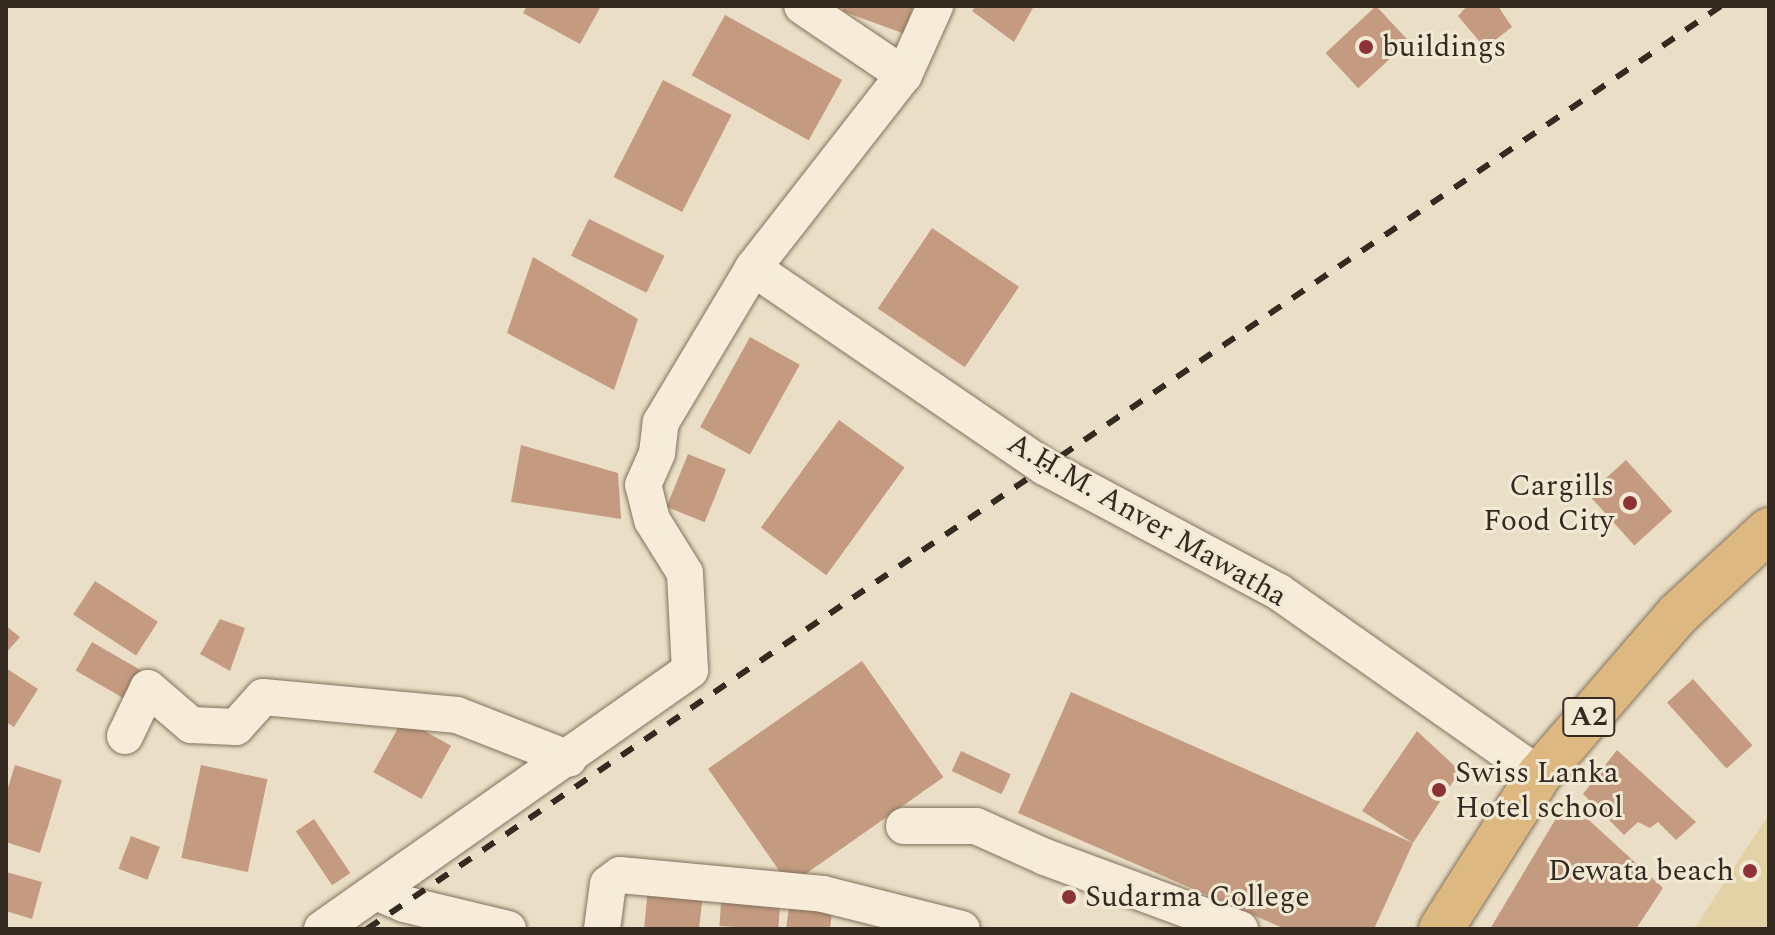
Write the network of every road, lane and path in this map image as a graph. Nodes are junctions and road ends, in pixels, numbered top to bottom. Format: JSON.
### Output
{"nodes":[{"id":1,"x":802,"y":6,"type":"edge"},
{"id":2,"x":935,"y":6,"type":"edge"},
{"id":3,"x":904,"y":75,"type":"junction"},
{"id":4,"x":753,"y":268,"type":"junction"},
{"id":5,"x":1769,"y":530,"type":"edge"},
{"id":6,"x":125,"y":736,"type":"dead end"},
{"id":7,"x":569,"y":759,"type":"junction"},
{"id":8,"x":1539,"y":775,"type":"junction"},
{"id":9,"x":904,"y":826,"type":"dead end"},
{"id":10,"x":376,"y":892,"type":"junction"},
{"id":11,"x":322,"y":929,"type":"edge"},
{"id":12,"x":508,"y":929,"type":"edge"},
{"id":13,"x":602,"y":929,"type":"edge"},
{"id":14,"x":962,"y":929,"type":"edge"},
{"id":15,"x":1240,"y":929,"type":"edge"},
{"id":16,"x":1441,"y":929,"type":"edge"}],
"edges":[{"from":1,"to":3,"type":"street"},
{"from":2,"to":3,"type":"street"},
{"from":3,"to":4,"type":"street"},
{"from":4,"to":7,"type":"street"},
{"from":4,"to":8,"type":"street","name":"A.H.M. Anver Mawatha"},
{"from":5,"to":8,"type":"highway","number":"A2"},
{"from":6,"to":7,"type":"street"},
{"from":7,"to":10,"type":"street"},
{"from":8,"to":16,"type":"highway","number":"A2"},
{"from":9,"to":15,"type":"street"},
{"from":10,"to":11,"type":"street"},
{"from":10,"to":12,"type":"street"},
{"from":13,"to":14,"type":"street"}]}
